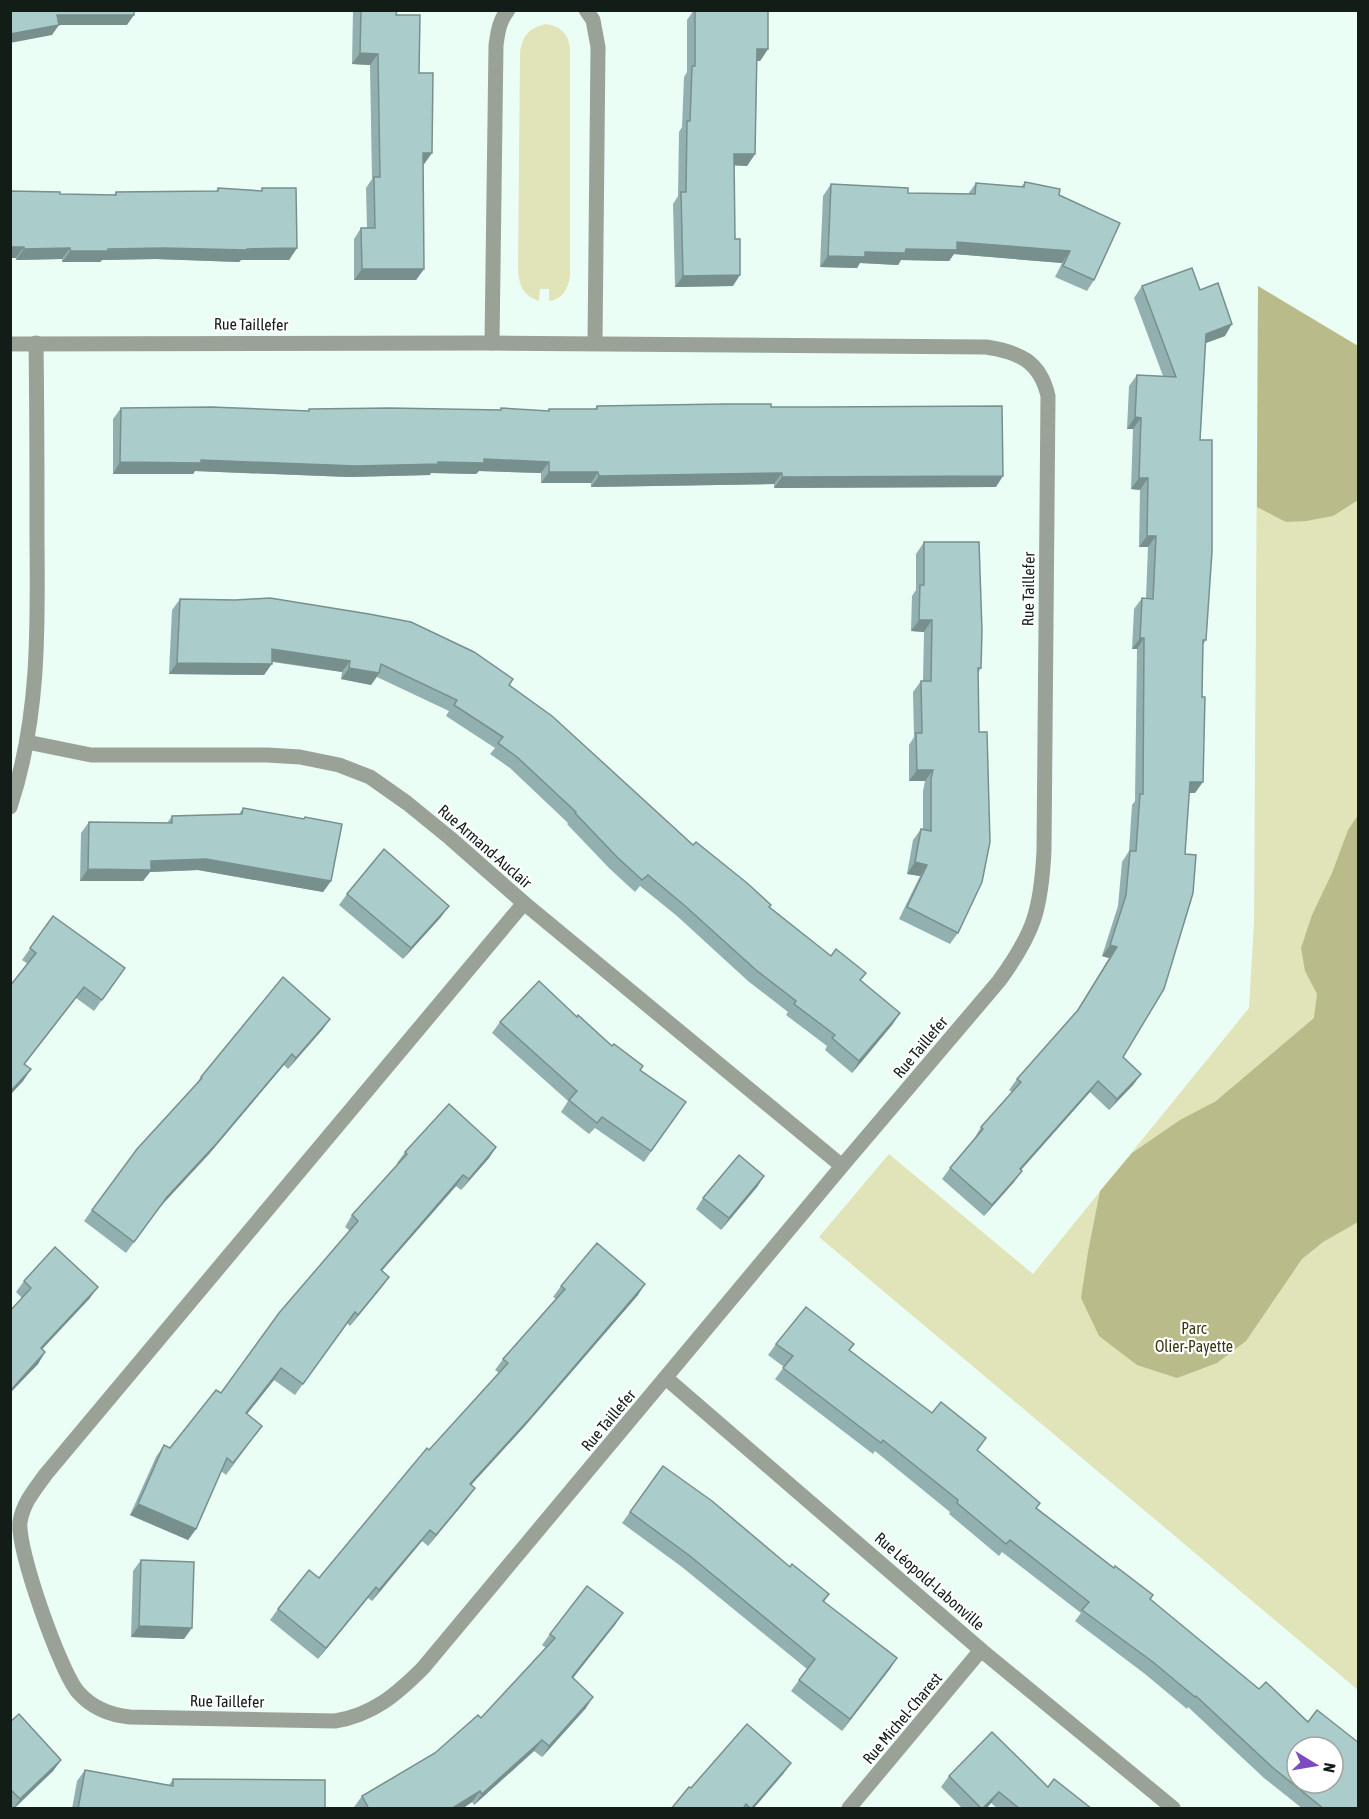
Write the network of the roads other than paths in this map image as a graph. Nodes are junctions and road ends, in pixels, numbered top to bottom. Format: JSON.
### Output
{"nodes":[{"id":1,"x":508,"y":10,"type":"edge"},
{"id":2,"x":586,"y":10,"type":"edge"},
{"id":3,"x":36,"y":343,"type":"junction"},
{"id":4,"x":492,"y":343,"type":"junction"},
{"id":5,"x":595,"y":343,"type":"junction"},
{"id":6,"x":10,"y":344,"type":"edge"},
{"id":7,"x":27,"y":742,"type":"junction"},
{"id":8,"x":10,"y":807,"type":"edge"},
{"id":9,"x":524,"y":903,"type":"junction"},
{"id":10,"x":842,"y":1166,"type":"junction"},
{"id":11,"x":666,"y":1378,"type":"junction"},
{"id":12,"x":981,"y":1650,"type":"junction"},
{"id":13,"x":849,"y":1809,"type":"edge"},
{"id":14,"x":1173,"y":1809,"type":"edge"}],
"edges":[{"from":1,"to":4,"type":"street"},
{"from":2,"to":5,"type":"street"},
{"from":3,"to":4,"type":"street","name":"Rue Taillefer"},
{"from":3,"to":6,"type":"street","name":"Rue Taillefer"},
{"from":3,"to":7,"type":"street"},
{"from":4,"to":5,"type":"street","name":"Rue Taillefer"},
{"from":5,"to":10,"type":"street","name":"Rue Taillefer"},
{"from":7,"to":8,"type":"street"},
{"from":7,"to":9,"type":"street","name":"Rue Armand-Auclair"},
{"from":9,"to":10,"type":"street","name":"Rue Armand-Auclair"},
{"from":9,"to":11,"type":"street","name":"Rue Taillefer"},
{"from":10,"to":11,"type":"street","name":"Rue Taillefer"},
{"from":11,"to":12,"type":"street","name":"Rue Léopold-Labonville"},
{"from":12,"to":13,"type":"street","name":"Rue Michel-Charest"},
{"from":12,"to":14,"type":"street","name":"Rue Léopold-Labonville"}]}
